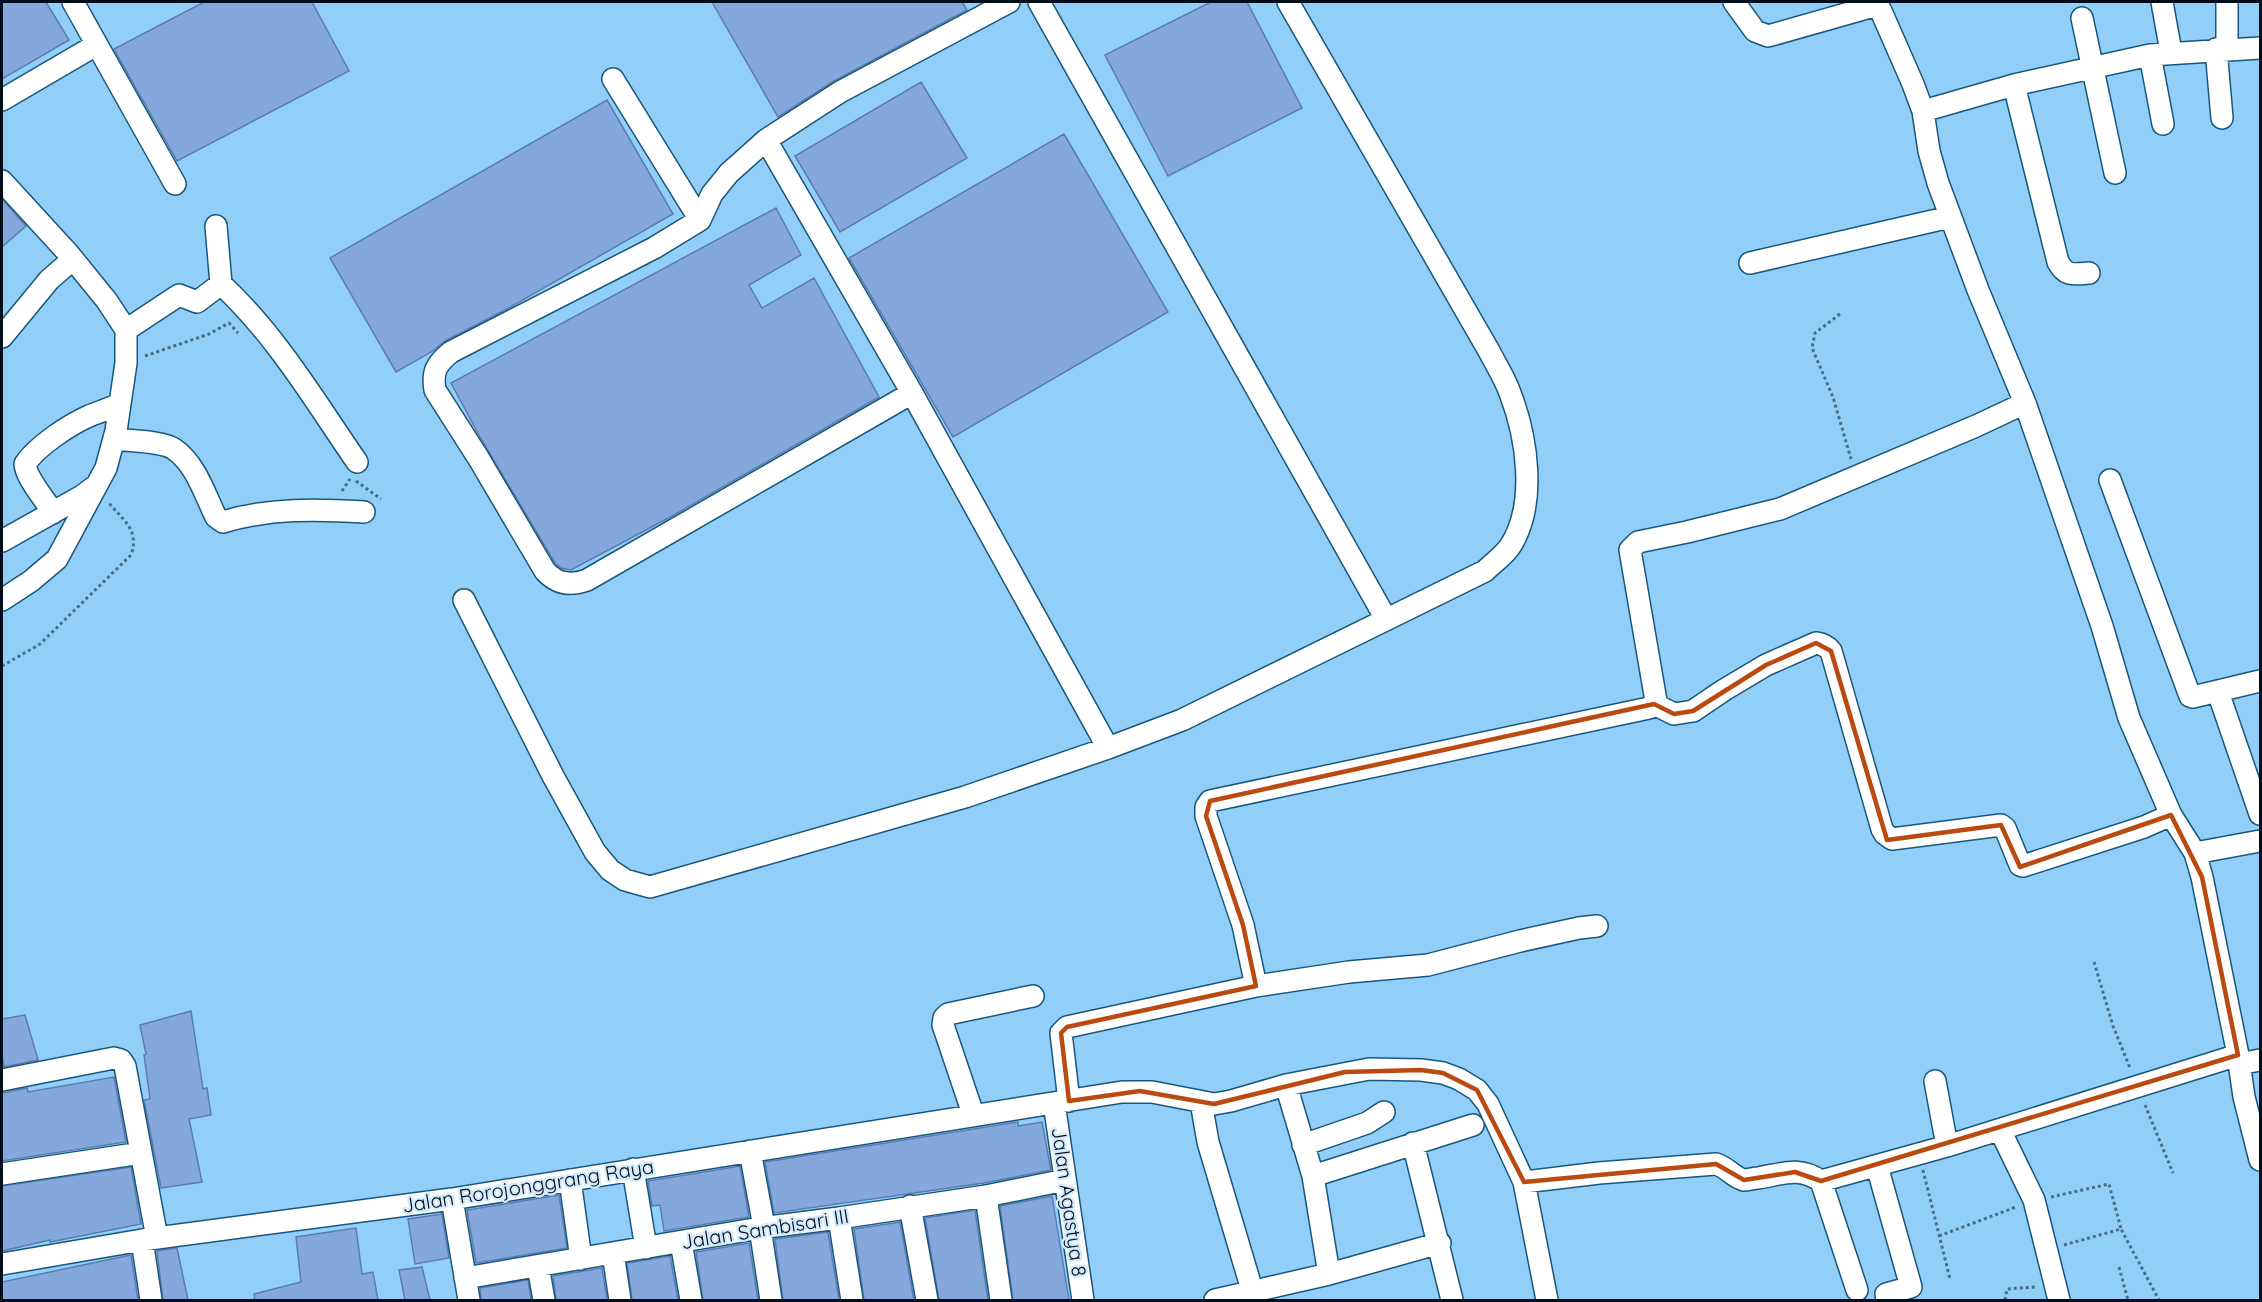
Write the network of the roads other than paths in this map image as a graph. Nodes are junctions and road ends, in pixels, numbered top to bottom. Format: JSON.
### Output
{"nodes":[{"id":1,"x":73,"y":2,"type":"edge"},
{"id":2,"x":1009,"y":2,"type":"edge"},
{"id":3,"x":1039,"y":2,"type":"edge"},
{"id":4,"x":1288,"y":2,"type":"edge"},
{"id":5,"x":1734,"y":2,"type":"edge"},
{"id":6,"x":2162,"y":2,"type":"edge"},
{"id":7,"x":2228,"y":2,"type":"edge"},
{"id":8,"x":1886,"y":4,"type":"edge"},
{"id":9,"x":982,"y":8,"type":"edge"},
{"id":10,"x":2082,"y":18,"type":"dead end"},
{"id":11,"x":96,"y":45,"type":"junction"},
{"id":12,"x":2260,"y":48,"type":"edge"},
{"id":13,"x":2222,"y":49,"type":"junction"},
{"id":14,"x":2171,"y":52,"type":"junction"},
{"id":15,"x":2150,"y":55,"type":"junction"},
{"id":16,"x":2094,"y":68,"type":"junction"},
{"id":17,"x":613,"y":79,"type":"dead end"},
{"id":18,"x":2014,"y":85,"type":"junction"},
{"id":19,"x":2,"y":100,"type":"edge"},
{"id":20,"x":1923,"y":111,"type":"junction"},
{"id":21,"x":2222,"y":118,"type":"dead end"},
{"id":22,"x":2163,"y":124,"type":"dead end"},
{"id":23,"x":766,"y":140,"type":"junction"},
{"id":24,"x":2115,"y":173,"type":"dead end"},
{"id":25,"x":2,"y":181,"type":"edge"},
{"id":26,"x":175,"y":184,"type":"dead end"},
{"id":27,"x":1950,"y":217,"type":"junction"},
{"id":28,"x":699,"y":220,"type":"junction"},
{"id":29,"x":216,"y":226,"type":"dead end"},
{"id":30,"x":73,"y":259,"type":"junction"},
{"id":31,"x":1750,"y":263,"type":"dead end"},
{"id":32,"x":2089,"y":273,"type":"dead end"},
{"id":33,"x":220,"y":284,"type":"junction"},
{"id":34,"x":126,"y":330,"type":"junction"},
{"id":35,"x":2,"y":337,"type":"edge"},
{"id":36,"x":912,"y":393,"type":"junction"},
{"id":37,"x":2025,"y":403,"type":"junction"},
{"id":38,"x":119,"y":404,"type":"junction"},
{"id":39,"x":114,"y":439,"type":"junction"},
{"id":40,"x":354,"y":470,"type":"road end"},
{"id":41,"x":2110,"y":480,"type":"dead end"},
{"id":42,"x":95,"y":487,"type":"junction"},
{"id":43,"x":373,"y":506,"type":"road end"},
{"id":44,"x":46,"y":517,"type":"junction"},
{"id":45,"x":2,"y":541,"type":"edge"},
{"id":46,"x":65,"y":544,"type":"junction"},
{"id":47,"x":2,"y":600,"type":"edge"},
{"id":48,"x":464,"y":600,"type":"dead end"},
{"id":49,"x":1386,"y":619,"type":"junction"},
{"id":50,"x":2260,"y":681,"type":"edge"},
{"id":51,"x":2218,"y":692,"type":"junction"},
{"id":52,"x":1654,"y":704,"type":"junction"},
{"id":53,"x":1108,"y":748,"type":"junction"},
{"id":54,"x":2260,"y":814,"type":"edge"},
{"id":55,"x":2171,"y":815,"type":"junction"},
{"id":56,"x":2260,"y":841,"type":"edge"},
{"id":57,"x":2195,"y":853,"type":"junction"},
{"id":58,"x":1597,"y":926,"type":"dead end"},
{"id":59,"x":1256,"y":986,"type":"junction"},
{"id":60,"x":1033,"y":996,"type":"dead end"},
{"id":61,"x":2239,"y":1060,"type":"junction"},
{"id":62,"x":2260,"y":1060,"type":"edge"},
{"id":63,"x":2,"y":1080,"type":"edge"},
{"id":64,"x":1935,"y":1081,"type":"dead end"},
{"id":65,"x":1286,"y":1085,"type":"junction"},
{"id":66,"x":1062,"y":1102,"type":"junction"},
{"id":67,"x":1201,"y":1102,"type":"junction"},
{"id":68,"x":1384,"y":1112,"type":"dead end"},
{"id":69,"x":973,"y":1114,"type":"junction"},
{"id":70,"x":1473,"y":1125,"type":"dead end"},
{"id":71,"x":2000,"y":1130,"type":"junction"},
{"id":72,"x":1413,"y":1143,"type":"junction"},
{"id":73,"x":1303,"y":1145,"type":"junction"},
{"id":74,"x":1947,"y":1146,"type":"junction"},
{"id":75,"x":750,"y":1150,"type":"junction"},
{"id":76,"x":141,"y":1153,"type":"junction"},
{"id":77,"x":2260,"y":1160,"type":"edge"},
{"id":78,"x":1877,"y":1166,"type":"junction"},
{"id":79,"x":633,"y":1169,"type":"junction"},
{"id":80,"x":2,"y":1174,"type":"edge"},
{"id":81,"x":1313,"y":1176,"type":"junction"},
{"id":82,"x":570,"y":1180,"type":"junction"},
{"id":83,"x":1065,"y":1180,"type":"junction"},
{"id":84,"x":1821,"y":1181,"type":"junction"},
{"id":85,"x":1524,"y":1182,"type":"junction"},
{"id":86,"x":986,"y":1196,"type":"junction"},
{"id":87,"x":452,"y":1199,"type":"junction"},
{"id":88,"x":910,"y":1206,"type":"junction"},
{"id":89,"x":839,"y":1218,"type":"junction"},
{"id":90,"x":762,"y":1227,"type":"junction"},
{"id":91,"x":149,"y":1239,"type":"junction"},
{"id":92,"x":681,"y":1242,"type":"junction"},
{"id":93,"x":1440,"y":1243,"type":"junction"},
{"id":94,"x":646,"y":1248,"type":"junction"},
{"id":95,"x":613,"y":1253,"type":"junction"},
{"id":96,"x":581,"y":1258,"type":"junction"},
{"id":97,"x":2,"y":1264,"type":"edge"},
{"id":98,"x":538,"y":1266,"type":"junction"},
{"id":99,"x":1329,"y":1274,"type":"junction"},
{"id":100,"x":465,"y":1278,"type":"junction"},
{"id":101,"x":1857,"y":1290,"type":"dead end"},
{"id":102,"x":2058,"y":1293,"type":"edge"},
{"id":103,"x":1253,"y":1296,"type":"edge"},
{"id":104,"x":151,"y":1300,"type":"edge"},
{"id":105,"x":469,"y":1300,"type":"edge"},
{"id":106,"x":544,"y":1300,"type":"edge"},
{"id":107,"x":620,"y":1300,"type":"edge"},
{"id":108,"x":691,"y":1300,"type":"edge"},
{"id":109,"x":771,"y":1300,"type":"edge"},
{"id":110,"x":852,"y":1300,"type":"edge"},
{"id":111,"x":927,"y":1300,"type":"edge"},
{"id":112,"x":1001,"y":1300,"type":"edge"},
{"id":113,"x":1083,"y":1300,"type":"edge"},
{"id":114,"x":1215,"y":1300,"type":"edge"},
{"id":115,"x":1452,"y":1300,"type":"edge"},
{"id":116,"x":1547,"y":1300,"type":"edge"},
{"id":117,"x":1887,"y":1300,"type":"edge"}],
"edges":[{"from":1,"to":11,"type":"street"},
{"from":2,"to":9,"type":"street"},
{"from":3,"to":49,"type":"street"},
{"from":4,"to":49,"type":"street"},
{"from":5,"to":8,"type":"street"},
{"from":6,"to":14,"type":"street"},
{"from":7,"to":13,"type":"street"},
{"from":8,"to":20,"type":"street"},
{"from":9,"to":23,"type":"street"},
{"from":10,"to":16,"type":"street"},
{"from":11,"to":19,"type":"street"},
{"from":11,"to":26,"type":"street"},
{"from":12,"to":13,"type":"street"},
{"from":13,"to":14,"type":"street"},
{"from":13,"to":21,"type":"street"},
{"from":14,"to":15,"type":"street"},
{"from":15,"to":16,"type":"street"},
{"from":15,"to":22,"type":"street"},
{"from":16,"to":18,"type":"street"},
{"from":16,"to":24,"type":"street"},
{"from":17,"to":28,"type":"street"},
{"from":18,"to":20,"type":"street"},
{"from":18,"to":32,"type":"street"},
{"from":20,"to":27,"type":"street"},
{"from":23,"to":28,"type":"street"},
{"from":23,"to":36,"type":"street"},
{"from":25,"to":30,"type":"street"},
{"from":27,"to":31,"type":"street"},
{"from":27,"to":37,"type":"street"},
{"from":28,"to":36,"type":"street"},
{"from":29,"to":33,"type":"street"},
{"from":30,"to":34,"type":"street"},
{"from":30,"to":35,"type":"street"},
{"from":33,"to":34,"type":"street"},
{"from":33,"to":40,"type":"street"},
{"from":34,"to":38,"type":"street"},
{"from":36,"to":53,"type":"street"},
{"from":37,"to":52,"type":"street"},
{"from":37,"to":55,"type":"street"},
{"from":38,"to":39,"type":"street"},
{"from":38,"to":44,"type":"street"},
{"from":39,"to":42,"type":"street"},
{"from":39,"to":43,"type":"street"},
{"from":41,"to":51,"type":"street"},
{"from":42,"to":44,"type":"street"},
{"from":42,"to":46,"type":"street"},
{"from":44,"to":45,"type":"street"},
{"from":44,"to":46,"type":"street"},
{"from":46,"to":47,"type":"street"},
{"from":48,"to":53,"type":"street"},
{"from":49,"to":53,"type":"street"},
{"from":50,"to":51,"type":"street"},
{"from":51,"to":54,"type":"street"},
{"from":52,"to":55,"type":"street"},
{"from":52,"to":59,"type":"street"},
{"from":55,"to":57,"type":"street"},
{"from":56,"to":57,"type":"street"},
{"from":57,"to":61,"type":"street"},
{"from":58,"to":59,"type":"street"},
{"from":59,"to":66,"type":"street","name":"Jalan Agastya 8"},
{"from":60,"to":69,"type":"street"},
{"from":61,"to":62,"type":"street"},
{"from":61,"to":71,"type":"street"},
{"from":61,"to":77,"type":"street"},
{"from":63,"to":76,"type":"street"},
{"from":64,"to":74,"type":"street"},
{"from":65,"to":67,"type":"street","name":"Jalan Rorojonggrang Raya"},
{"from":65,"to":73,"type":"street"},
{"from":65,"to":85,"type":"street","name":"Jalan Rorojonggrang Raya"},
{"from":66,"to":67,"type":"street","name":"Jalan Rorojonggrang Raya"},
{"from":66,"to":69,"type":"street","name":"Jalan Rorojonggrang Raya"},
{"from":66,"to":83,"type":"street","name":"Jalan Agastya 8"},
{"from":67,"to":103,"type":"street"},
{"from":68,"to":73,"type":"street"},
{"from":69,"to":75,"type":"street","name":"Jalan Rorojonggrang Raya"},
{"from":70,"to":72,"type":"street"},
{"from":71,"to":74,"type":"street"},
{"from":71,"to":102,"type":"street"},
{"from":72,"to":81,"type":"street"},
{"from":72,"to":93,"type":"street"},
{"from":73,"to":81,"type":"street"},
{"from":74,"to":78,"type":"street"},
{"from":75,"to":79,"type":"street","name":"Jalan Rorojonggrang Raya"},
{"from":75,"to":90,"type":"street"},
{"from":76,"to":80,"type":"street"},
{"from":76,"to":91,"type":"street"},
{"from":78,"to":84,"type":"street"},
{"from":78,"to":117,"type":"street"},
{"from":79,"to":82,"type":"street","name":"Jalan Rorojonggrang Raya"},
{"from":79,"to":94,"type":"street"},
{"from":81,"to":99,"type":"street"},
{"from":82,"to":87,"type":"street","name":"Jalan Rorojonggrang Raya"},
{"from":82,"to":96,"type":"street"},
{"from":83,"to":86,"type":"street","name":"Jalan Sambisari III"},
{"from":83,"to":113,"type":"street","name":"Jalan Agastya 8"},
{"from":84,"to":85,"type":"street"},
{"from":84,"to":101,"type":"street"},
{"from":85,"to":116,"type":"street","name":"Jalan Rorojonggrang Raya"},
{"from":86,"to":88,"type":"street","name":"Jalan Sambisari III"},
{"from":86,"to":112,"type":"street"},
{"from":87,"to":91,"type":"street","name":"Jalan Rorojonggrang Raya"},
{"from":87,"to":100,"type":"street"},
{"from":88,"to":89,"type":"street","name":"Jalan Sambisari III"},
{"from":88,"to":111,"type":"street"},
{"from":89,"to":90,"type":"street","name":"Jalan Sambisari III"},
{"from":89,"to":110,"type":"street"},
{"from":90,"to":92,"type":"street","name":"Jalan Sambisari III"},
{"from":90,"to":109,"type":"street"},
{"from":91,"to":97,"type":"street","name":"Jalan Rorojonggrang Raya"},
{"from":91,"to":104,"type":"street"},
{"from":92,"to":94,"type":"street","name":"Jalan Sambisari III"},
{"from":92,"to":108,"type":"street"},
{"from":93,"to":99,"type":"street"},
{"from":93,"to":115,"type":"street"},
{"from":94,"to":95,"type":"street","name":"Jalan Sambisari III"},
{"from":95,"to":96,"type":"street","name":"Jalan Sambisari III"},
{"from":95,"to":107,"type":"street"},
{"from":96,"to":98,"type":"street","name":"Jalan Sambisari III"},
{"from":98,"to":100,"type":"street","name":"Jalan Sambisari III"},
{"from":98,"to":106,"type":"street"},
{"from":99,"to":103,"type":"street"},
{"from":100,"to":105,"type":"street"},
{"from":103,"to":114,"type":"street"}]}
